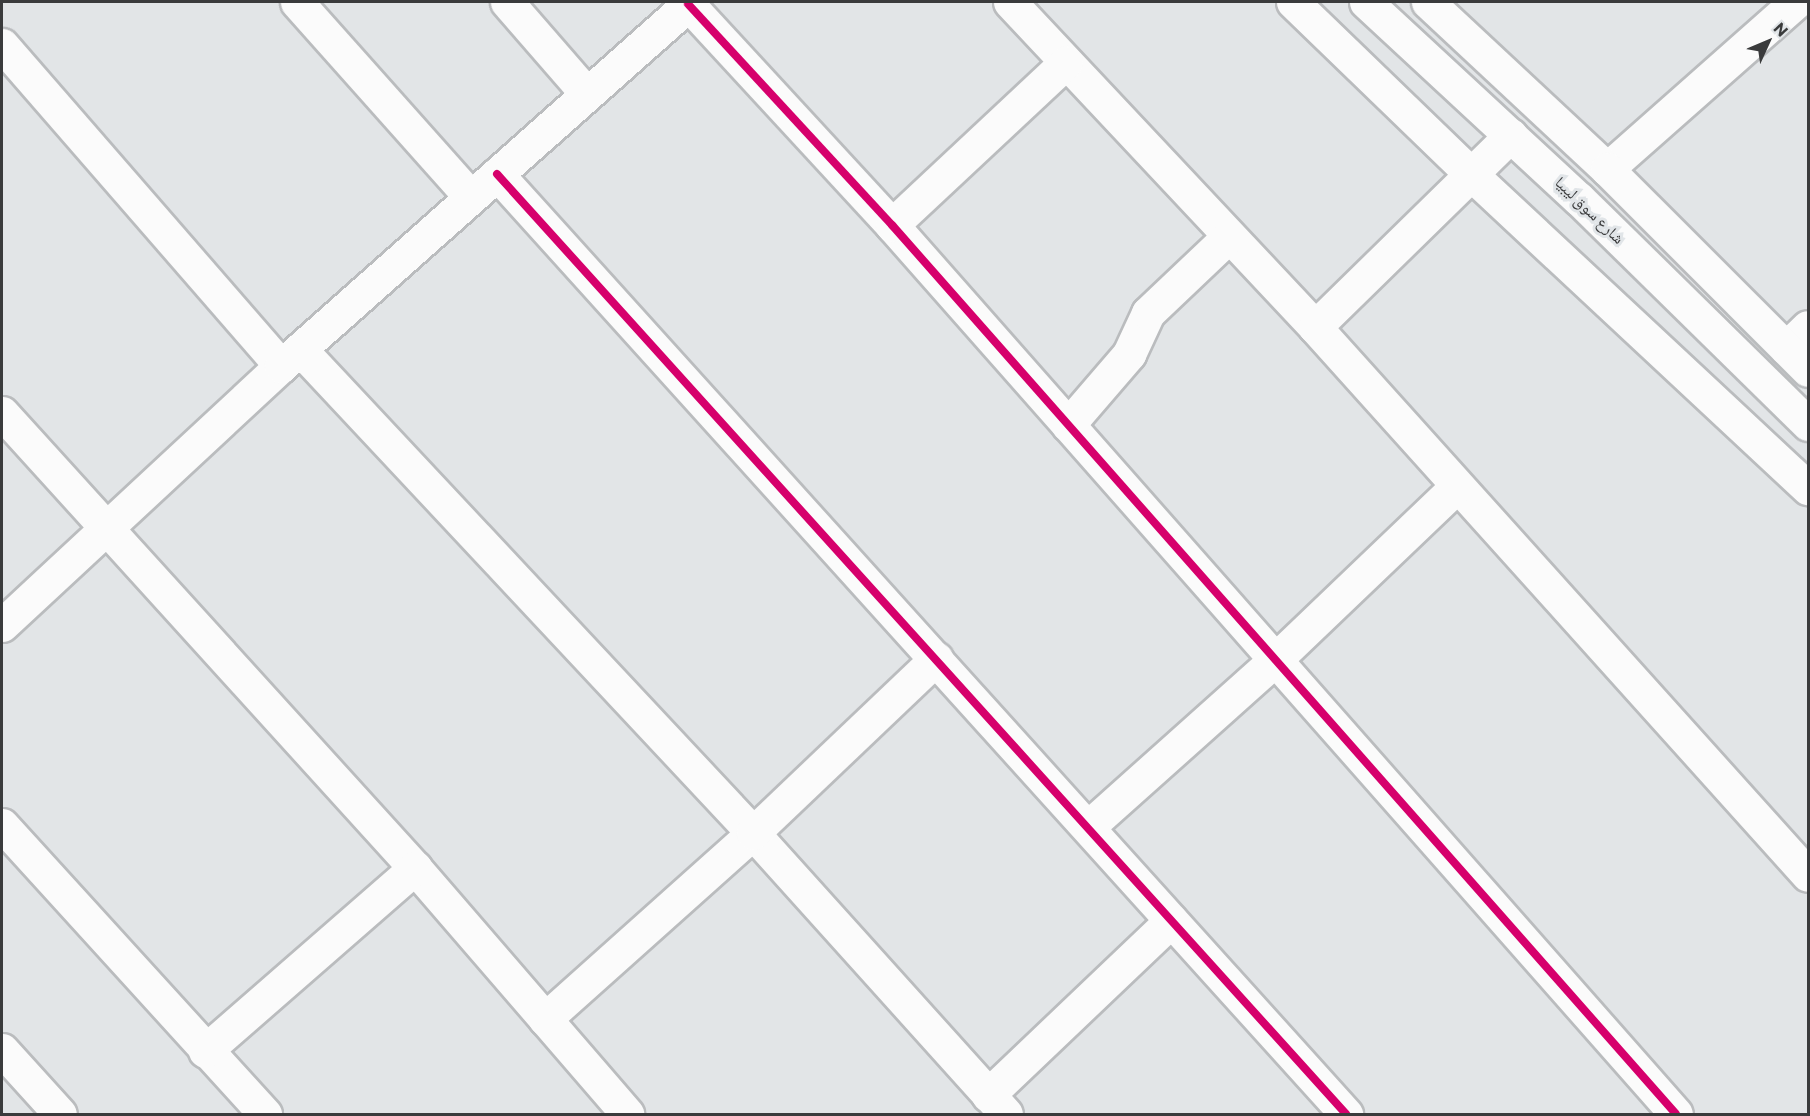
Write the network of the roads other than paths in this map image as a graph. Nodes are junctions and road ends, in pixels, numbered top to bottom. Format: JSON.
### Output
{"nodes":[{"id":1,"x":297,"y":2,"type":"edge"},
{"id":2,"x":507,"y":2,"type":"edge"},
{"id":3,"x":1010,"y":2,"type":"edge"},
{"id":4,"x":1293,"y":2,"type":"edge"},
{"id":5,"x":1366,"y":2,"type":"edge"},
{"id":6,"x":1428,"y":2,"type":"edge"},
{"id":7,"x":1796,"y":2,"type":"edge"},
{"id":8,"x":689,"y":3,"type":"edge"},
{"id":9,"x":2,"y":45,"type":"edge"},
{"id":10,"x":1066,"y":62,"type":"junction"},
{"id":11,"x":586,"y":93,"type":"junction"},
{"id":12,"x":1511,"y":135,"type":"junction"},
{"id":13,"x":1607,"y":169,"type":"junction"},
{"id":14,"x":497,"y":174,"type":"junction"},
{"id":15,"x":1471,"y":174,"type":"junction"},
{"id":16,"x":471,"y":197,"type":"junction"},
{"id":17,"x":892,"y":225,"type":"junction"},
{"id":18,"x":1227,"y":238,"type":"junction"},
{"id":19,"x":1315,"y":327,"type":"junction"},
{"id":20,"x":1801,"y":348,"type":"edge"},
{"id":21,"x":291,"y":357,"type":"junction"},
{"id":22,"x":2,"y":413,"type":"edge"},
{"id":23,"x":1809,"y":424,"type":"edge"},
{"id":24,"x":1068,"y":425,"type":"junction"},
{"id":25,"x":1456,"y":487,"type":"junction"},
{"id":26,"x":1809,"y":488,"type":"edge"},
{"id":27,"x":108,"y":527,"type":"junction"},
{"id":28,"x":2,"y":625,"type":"edge"},
{"id":29,"x":936,"y":659,"type":"junction"},
{"id":30,"x":1275,"y":660,"type":"junction"},
{"id":31,"x":2,"y":825,"type":"edge"},
{"id":32,"x":1088,"y":827,"type":"junction"},
{"id":33,"x":753,"y":833,"type":"junction"},
{"id":34,"x":415,"y":868,"type":"junction"},
{"id":35,"x":1809,"y":875,"type":"edge"},
{"id":36,"x":1171,"y":921,"type":"junction"},
{"id":37,"x":545,"y":1019,"type":"junction"},
{"id":38,"x":2,"y":1050,"type":"edge"},
{"id":39,"x":205,"y":1051,"type":"junction"},
{"id":40,"x":997,"y":1105,"type":"edge"},
{"id":41,"x":60,"y":1114,"type":"edge"},
{"id":42,"x":265,"y":1114,"type":"edge"},
{"id":43,"x":627,"y":1114,"type":"edge"},
{"id":44,"x":1345,"y":1114,"type":"edge"},
{"id":45,"x":1676,"y":1114,"type":"edge"}],
"edges":[{"from":1,"to":16,"type":"street"},
{"from":2,"to":11,"type":"street"},
{"from":3,"to":10,"type":"street"},
{"from":4,"to":15,"type":"street"},
{"from":5,"to":12,"type":"street","name":"شارع سوق ليبيا"},
{"from":6,"to":13,"type":"street"},
{"from":7,"to":13,"type":"street"},
{"from":8,"to":11,"type":"street"},
{"from":8,"to":17,"type":"street"},
{"from":9,"to":21,"type":"street"},
{"from":10,"to":17,"type":"street"},
{"from":10,"to":18,"type":"street"},
{"from":11,"to":14,"type":"street"},
{"from":12,"to":15,"type":"street"},
{"from":12,"to":23,"type":"street","name":"شارع سوق ليبيا"},
{"from":13,"to":20,"type":"street"},
{"from":14,"to":16,"type":"street"},
{"from":14,"to":29,"type":"street"},
{"from":15,"to":19,"type":"street"},
{"from":15,"to":26,"type":"street"},
{"from":16,"to":21,"type":"street"},
{"from":17,"to":24,"type":"street"},
{"from":18,"to":19,"type":"street"},
{"from":18,"to":24,"type":"street"},
{"from":19,"to":25,"type":"street"},
{"from":21,"to":27,"type":"street"},
{"from":21,"to":33,"type":"street"},
{"from":22,"to":27,"type":"street"},
{"from":24,"to":30,"type":"street"},
{"from":25,"to":30,"type":"street"},
{"from":25,"to":35,"type":"street"},
{"from":27,"to":28,"type":"street"},
{"from":27,"to":34,"type":"street"},
{"from":29,"to":32,"type":"street"},
{"from":29,"to":33,"type":"street"},
{"from":30,"to":32,"type":"street"},
{"from":30,"to":45,"type":"street"},
{"from":31,"to":39,"type":"street"},
{"from":32,"to":36,"type":"street"},
{"from":33,"to":37,"type":"street"},
{"from":33,"to":40,"type":"street"},
{"from":34,"to":37,"type":"street"},
{"from":34,"to":39,"type":"street"},
{"from":36,"to":40,"type":"street"},
{"from":36,"to":44,"type":"street"},
{"from":37,"to":43,"type":"street"},
{"from":38,"to":41,"type":"street"},
{"from":39,"to":42,"type":"street"}]}
